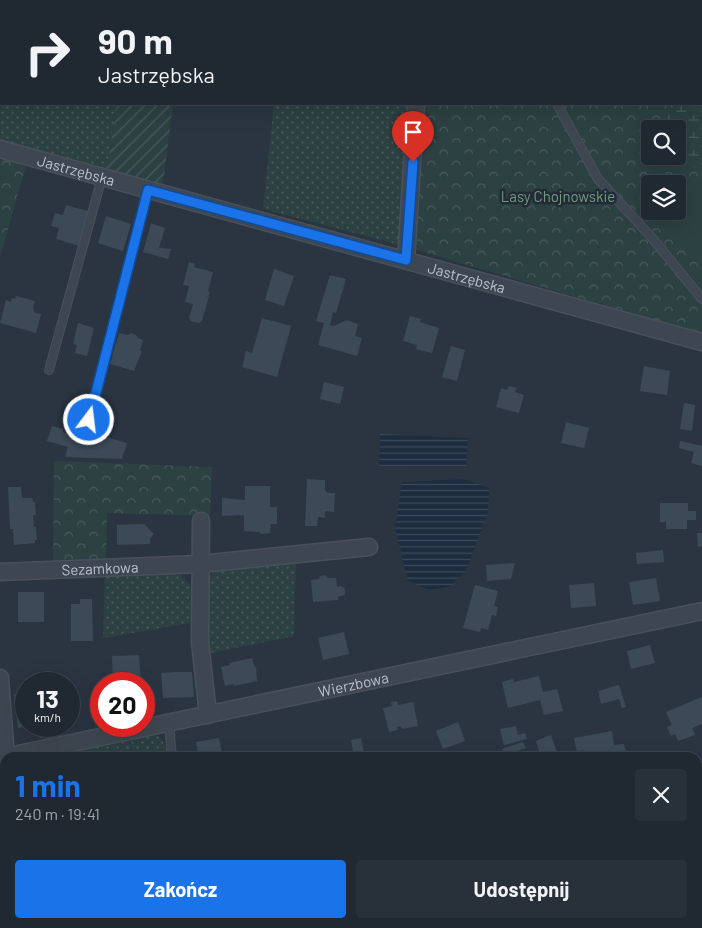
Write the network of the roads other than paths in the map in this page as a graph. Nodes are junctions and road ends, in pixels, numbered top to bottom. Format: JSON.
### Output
{"nodes":[{"id":1,"x":416,"y":105,"type":"edge"},
{"id":2,"x":558,"y":105,"type":"edge"},
{"id":3,"x":0,"y":149,"type":"edge"},
{"id":4,"x":102,"y":176,"type":"junction"},
{"id":5,"x":148,"y":190,"type":"junction"},
{"id":6,"x":406,"y":260,"type":"junction"},
{"id":7,"x":702,"y":299,"type":"edge"},
{"id":8,"x":702,"y":342,"type":"edge"},
{"id":9,"x":48,"y":370,"type":"dead end"},
{"id":10,"x":89,"y":420,"type":"dead end"},
{"id":11,"x":201,"y":521,"type":"dead end"},
{"id":12,"x":369,"y":546,"type":"dead end"},
{"id":13,"x":200,"y":564,"type":"junction"},
{"id":14,"x":0,"y":572,"type":"edge"},
{"id":15,"x":702,"y":611,"type":"edge"},
{"id":16,"x":0,"y":678,"type":"edge"},
{"id":17,"x":208,"y":715,"type":"junction"},
{"id":18,"x":169,"y":723,"type":"junction"},
{"id":19,"x":3,"y":752,"type":"edge"},
{"id":20,"x":27,"y":752,"type":"edge"},
{"id":21,"x":171,"y":752,"type":"edge"}],
"edges":[{"from":1,"to":6,"type":"street"},
{"from":2,"to":7,"type":"lane"},
{"from":3,"to":4,"type":"street","name":"Jastrzębska"},
{"from":4,"to":5,"type":"street","name":"Jastrzębska"},
{"from":4,"to":9,"type":"lane"},
{"from":5,"to":6,"type":"street","name":"Jastrzębska"},
{"from":5,"to":10,"type":"lane"},
{"from":6,"to":8,"type":"street","name":"Jastrzębska"},
{"from":11,"to":13,"type":"street"},
{"from":12,"to":13,"type":"street","name":"Sezamkowa"},
{"from":13,"to":14,"type":"street","name":"Sezamkowa"},
{"from":13,"to":17,"type":"street"},
{"from":15,"to":17,"type":"street","name":"Wierzbowa"},
{"from":16,"to":19,"type":"street","name":"Wierzbowa"},
{"from":17,"to":18,"type":"street","name":"Wierzbowa"},
{"from":18,"to":20,"type":"street","name":"Wierzbowa"},
{"from":18,"to":21,"type":"lane"}]}
